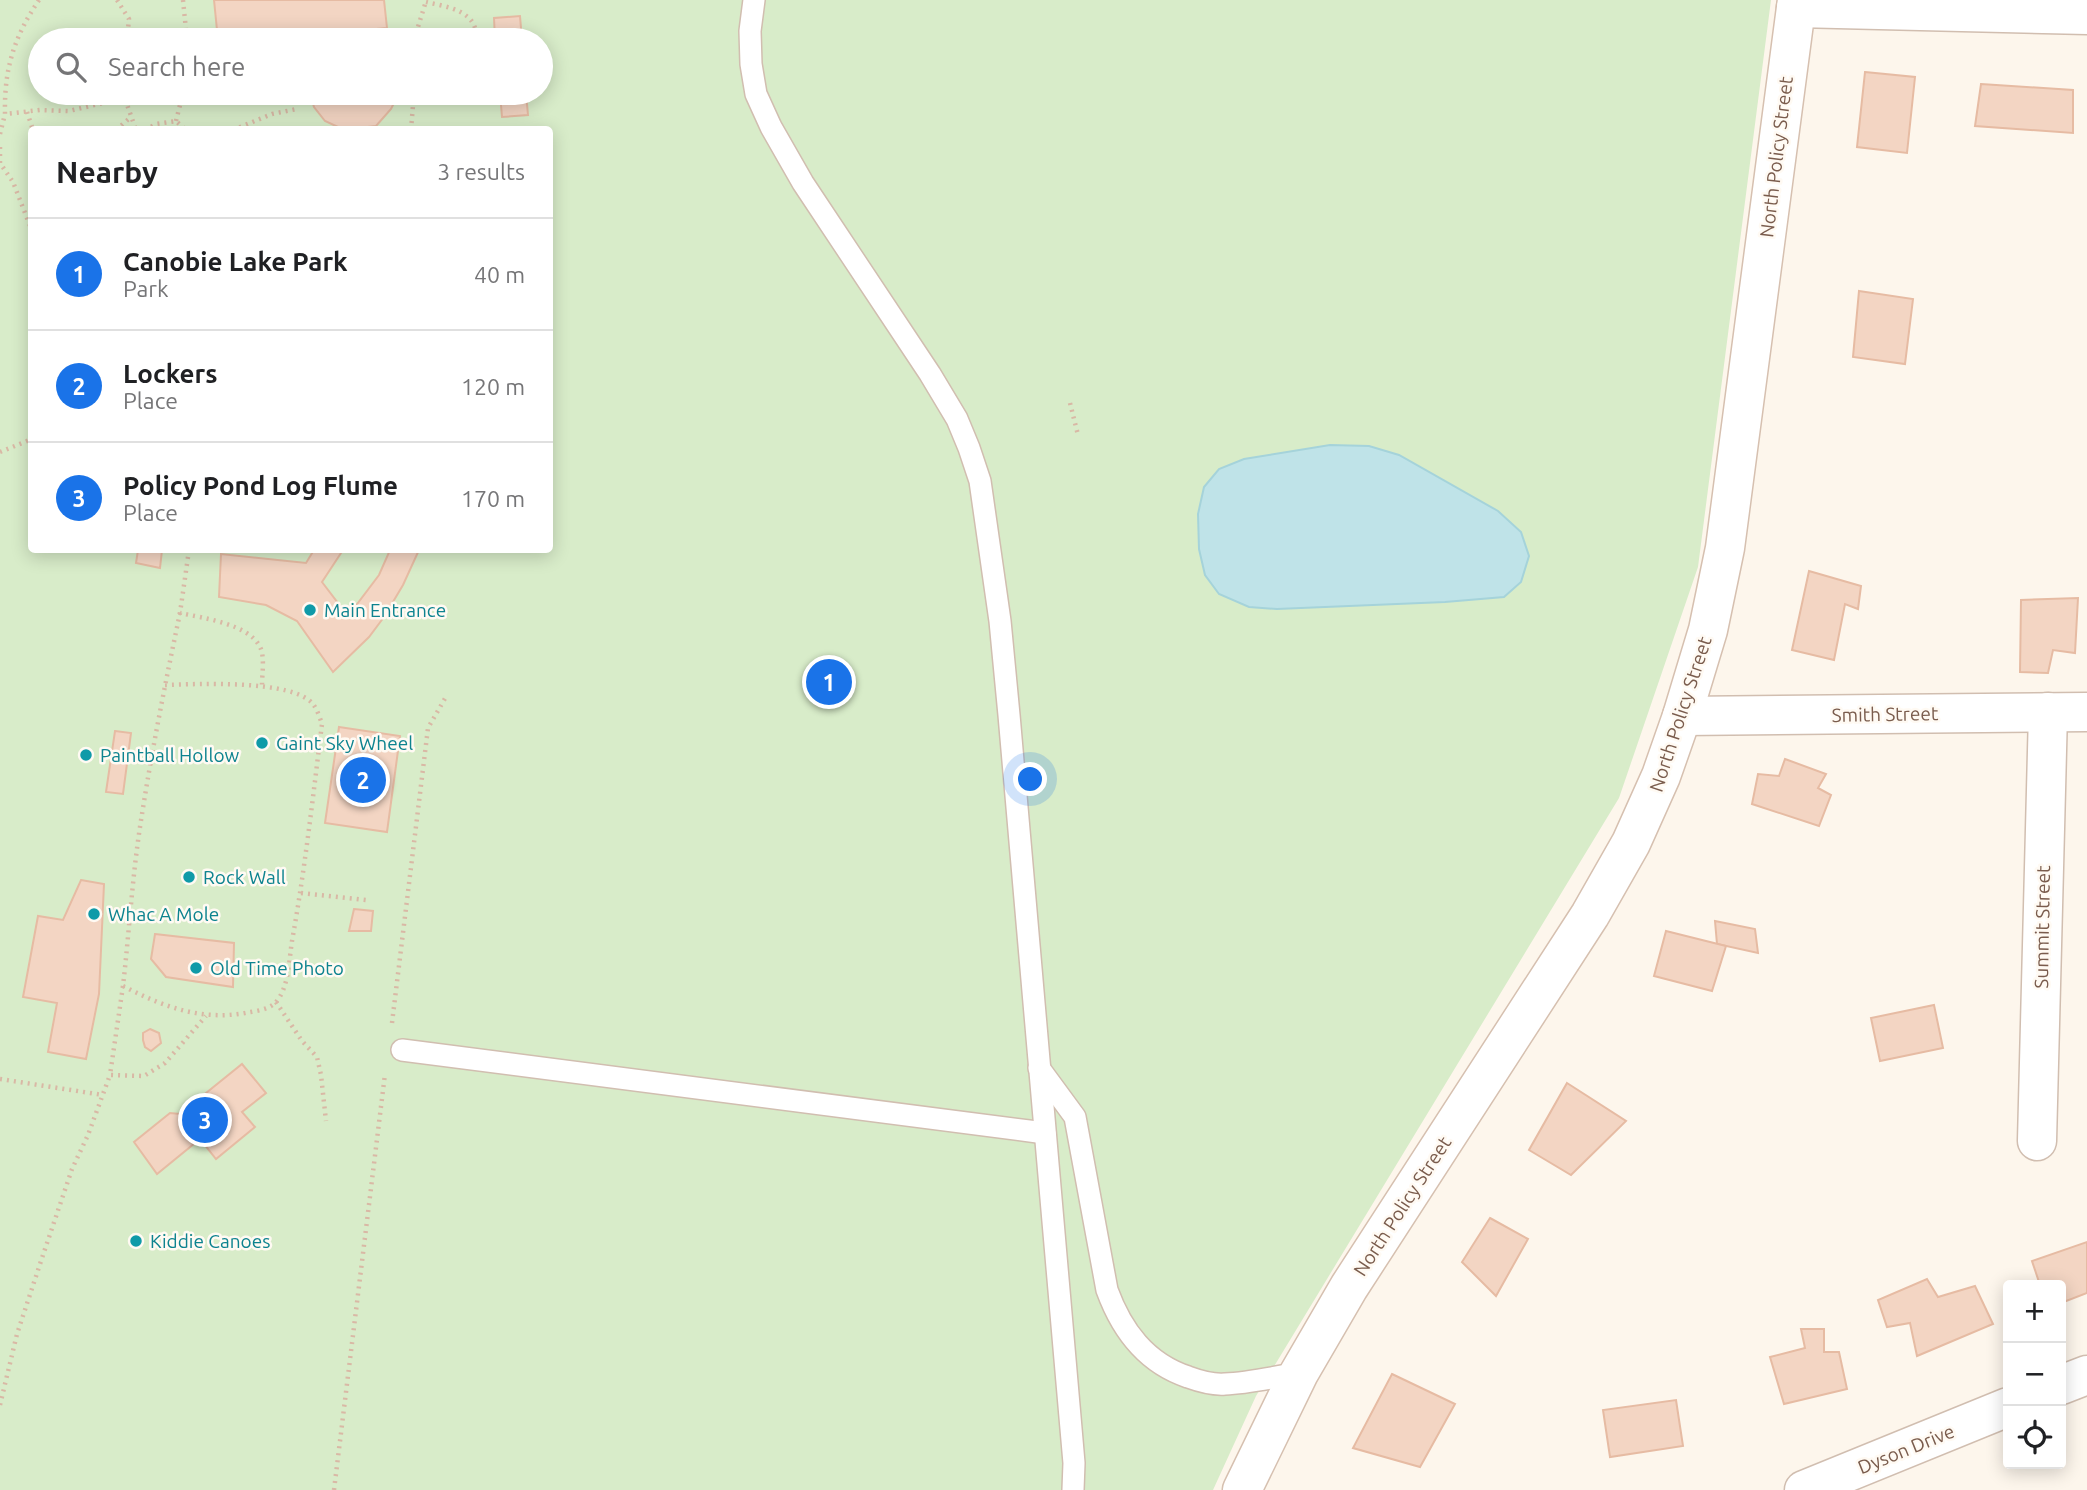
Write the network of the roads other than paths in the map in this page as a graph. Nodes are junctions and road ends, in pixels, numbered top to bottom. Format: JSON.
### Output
{"nodes":[{"id":1,"x":754,"y":0,"type":"edge"},
{"id":2,"x":1796,"y":4,"type":"edge"},
{"id":3,"x":2087,"y":15,"type":"edge"},
{"id":4,"x":2048,"y":712,"type":"junction"},
{"id":5,"x":2087,"y":712,"type":"edge"},
{"id":6,"x":1682,"y":716,"type":"junction"},
{"id":7,"x":393,"y":1048,"type":"road end"},
{"id":8,"x":1040,"y":1069,"type":"junction"},
{"id":9,"x":1045,"y":1133,"type":"junction"},
{"id":10,"x":2037,"y":1141,"type":"dead end"},
{"id":11,"x":1299,"y":1373,"type":"junction"},
{"id":12,"x":2087,"y":1375,"type":"edge"},
{"id":13,"x":2066,"y":1383,"type":"edge"},
{"id":14,"x":2003,"y":1409,"type":"edge"},
{"id":15,"x":1074,"y":1463,"type":"junction"},
{"id":16,"x":1073,"y":1490,"type":"edge"},
{"id":17,"x":1083,"y":1490,"type":"edge"},
{"id":18,"x":1242,"y":1490,"type":"edge"},
{"id":19,"x":1804,"y":1490,"type":"edge"}],
"edges":[{"from":1,"to":8,"type":"lane"},
{"from":2,"to":3,"type":"street"},
{"from":2,"to":6,"type":"street","name":"North Policy Street"},
{"from":4,"to":5,"type":"street","name":"Smith Street"},
{"from":4,"to":6,"type":"street","name":"Smith Street"},
{"from":4,"to":10,"type":"street","name":"Summit Street"},
{"from":6,"to":11,"type":"street","name":"North Policy Street"},
{"from":7,"to":9,"type":"lane"},
{"from":8,"to":9,"type":"lane"},
{"from":8,"to":11,"type":"lane"},
{"from":9,"to":15,"type":"lane"},
{"from":11,"to":18,"type":"street","name":"North Policy Street"},
{"from":12,"to":13,"type":"street"},
{"from":14,"to":19,"type":"street","name":"Dyson Drive"},
{"from":15,"to":16,"type":"lane"},
{"from":15,"to":17,"type":"lane"}]}
